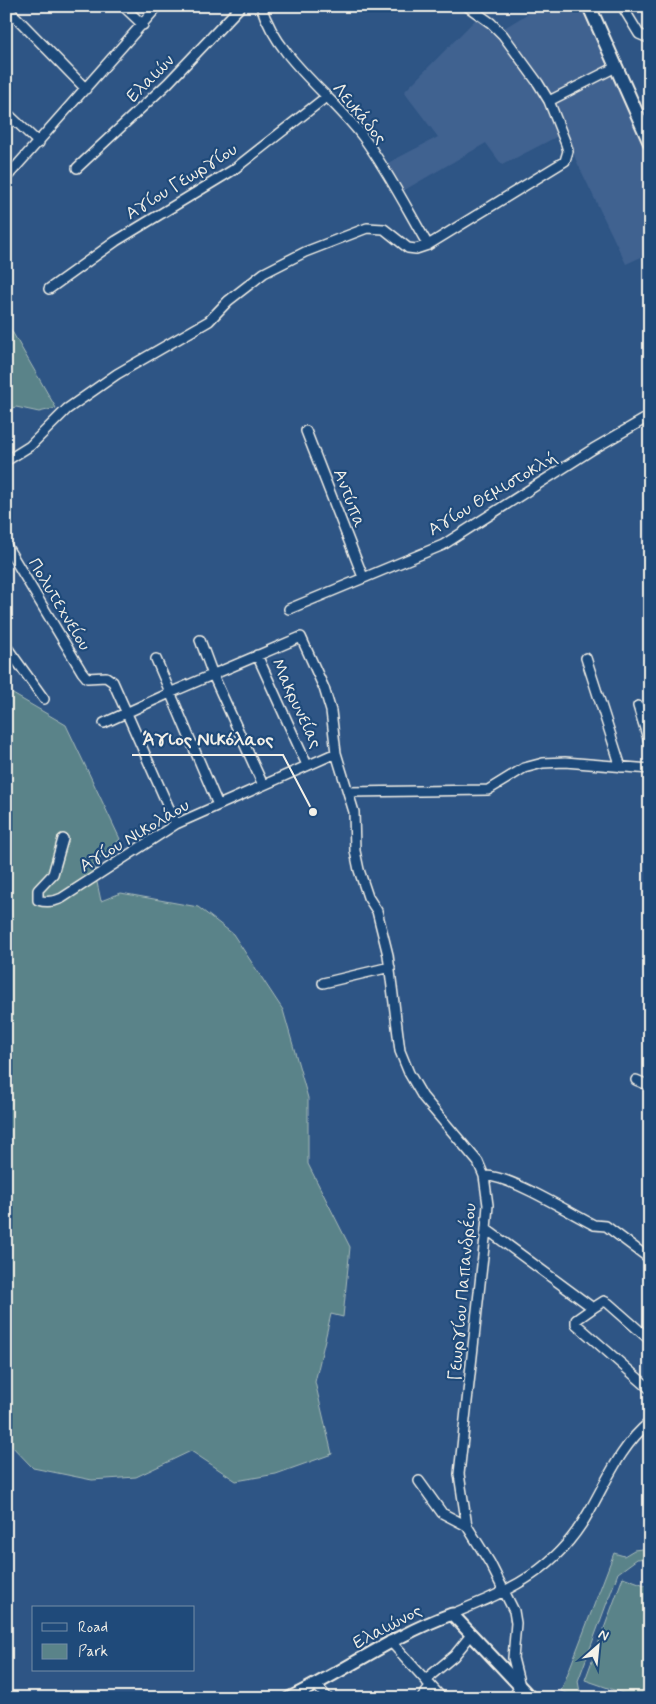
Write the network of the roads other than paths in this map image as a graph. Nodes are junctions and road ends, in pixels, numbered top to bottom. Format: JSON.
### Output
{"nodes":[{"id":1,"x":123,"y":6,"type":"edge"},
{"id":2,"x":158,"y":6,"type":"edge"},
{"id":3,"x":241,"y":6,"type":"edge"},
{"id":4,"x":261,"y":6,"type":"edge"},
{"id":5,"x":466,"y":6,"type":"edge"},
{"id":6,"x":589,"y":6,"type":"edge"},
{"id":7,"x":622,"y":6,"type":"edge"},
{"id":8,"x":6,"y":7,"type":"edge"},
{"id":9,"x":143,"y":25,"type":"junction"},
{"id":10,"x":650,"y":34,"type":"edge"},
{"id":11,"x":616,"y":67,"type":"junction"},
{"id":12,"x":86,"y":89,"type":"junction"},
{"id":13,"x":326,"y":97,"type":"junction"},
{"id":14,"x":549,"y":101,"type":"junction"},
{"id":15,"x":6,"y":112,"type":"edge"},
{"id":16,"x":39,"y":143,"type":"junction"},
{"id":17,"x":650,"y":143,"type":"edge"},
{"id":18,"x":78,"y":168,"type":"dead end"},
{"id":19,"x":6,"y":178,"type":"edge"},
{"id":20,"x":428,"y":245,"type":"junction"},
{"id":21,"x":49,"y":289,"type":"dead end"},
{"id":22,"x":650,"y":416,"type":"edge"},
{"id":23,"x":306,"y":431,"type":"dead end"},
{"id":24,"x":6,"y":461,"type":"edge"},
{"id":25,"x":6,"y":545,"type":"edge"},
{"id":26,"x":363,"y":577,"type":"junction"},
{"id":27,"x":290,"y":608,"type":"dead end"},
{"id":28,"x":200,"y":640,"type":"dead end"},
{"id":29,"x":6,"y":646,"type":"edge"},
{"id":30,"x":257,"y":655,"type":"junction"},
{"id":31,"x":586,"y":658,"type":"dead end"},
{"id":32,"x":156,"y":659,"type":"dead end"},
{"id":33,"x":213,"y":675,"type":"junction"},
{"id":34,"x":172,"y":692,"type":"junction"},
{"id":35,"x":44,"y":699,"type":"dead end"},
{"id":36,"x":638,"y":706,"type":"dead end"},
{"id":37,"x":127,"y":714,"type":"junction"},
{"id":38,"x":104,"y":723,"type":"dead end"},
{"id":39,"x":650,"y":745,"type":"edge"},
{"id":40,"x":336,"y":753,"type":"junction"},
{"id":41,"x":307,"y":765,"type":"junction"},
{"id":42,"x":621,"y":767,"type":"junction"},
{"id":43,"x":650,"y":769,"type":"edge"},
{"id":44,"x":263,"y":785,"type":"junction"},
{"id":45,"x":349,"y":792,"type":"junction"},
{"id":46,"x":218,"y":805,"type":"junction"},
{"id":47,"x":176,"y":824,"type":"junction"},
{"id":48,"x":63,"y":840,"type":"dead end"},
{"id":49,"x":390,"y":968,"type":"junction"},
{"id":50,"x":323,"y":983,"type":"dead end"},
{"id":51,"x":636,"y":1080,"type":"dead end"},
{"id":52,"x":650,"y":1086,"type":"edge"},
{"id":53,"x":484,"y":1176,"type":"junction"},
{"id":54,"x":486,"y":1229,"type":"junction"},
{"id":55,"x":650,"y":1260,"type":"edge"},
{"id":56,"x":593,"y":1308,"type":"junction"},
{"id":57,"x":650,"y":1340,"type":"edge"},
{"id":58,"x":650,"y":1389,"type":"edge"},
{"id":59,"x":648,"y":1426,"type":"edge"},
{"id":60,"x":419,"y":1481,"type":"dead end"},
{"id":61,"x":467,"y":1526,"type":"junction"},
{"id":62,"x":505,"y":1591,"type":"junction"},
{"id":63,"x":452,"y":1614,"type":"junction"},
{"id":64,"x":471,"y":1635,"type":"junction"},
{"id":65,"x":390,"y":1641,"type":"junction"},
{"id":66,"x":429,"y":1684,"type":"junction"},
{"id":67,"x":316,"y":1685,"type":"junction"},
{"id":68,"x":520,"y":1686,"type":"junction"},
{"id":69,"x":288,"y":1698,"type":"edge"},
{"id":70,"x":328,"y":1698,"type":"edge"},
{"id":71,"x":422,"y":1698,"type":"edge"},
{"id":72,"x":442,"y":1698,"type":"edge"},
{"id":73,"x":514,"y":1698,"type":"edge"},
{"id":74,"x":531,"y":1698,"type":"edge"}],
"edges":[{"from":1,"to":9,"type":"street"},
{"from":2,"to":9,"type":"street"},
{"from":3,"to":18,"type":"street","name":"Ελαιών"},
{"from":4,"to":13,"type":"street","name":"Λευκάδος"},
{"from":5,"to":14,"type":"street"},
{"from":6,"to":11,"type":"main road"},
{"from":7,"to":10,"type":"street"},
{"from":8,"to":12,"type":"street"},
{"from":9,"to":12,"type":"street"},
{"from":11,"to":14,"type":"street"},
{"from":11,"to":17,"type":"main road"},
{"from":12,"to":16,"type":"street"},
{"from":13,"to":20,"type":"street","name":"Λευκάδος"},
{"from":13,"to":21,"type":"street","name":"Αγίου Γεωργίου"},
{"from":14,"to":20,"type":"street"},
{"from":15,"to":16,"type":"street"},
{"from":16,"to":19,"type":"street"},
{"from":20,"to":24,"type":"street"},
{"from":22,"to":26,"type":"street","name":"Αγίου Θεμιστοκλή"},
{"from":23,"to":26,"type":"street","name":"Αντύπα"},
{"from":25,"to":37,"type":"street","name":"Πολυτεχνείου"},
{"from":26,"to":27,"type":"street","name":"Αγίου Θεμιστοκλή"},
{"from":28,"to":33,"type":"street"},
{"from":29,"to":35,"type":"street"},
{"from":30,"to":33,"type":"street"},
{"from":30,"to":40,"type":"street","name":"Γεωργίου Παπανδρέου"},
{"from":30,"to":41,"type":"street","name":"Μακρυνείας"},
{"from":31,"to":42,"type":"street"},
{"from":32,"to":34,"type":"street"},
{"from":33,"to":34,"type":"street"},
{"from":33,"to":44,"type":"street"},
{"from":34,"to":37,"type":"street"},
{"from":34,"to":46,"type":"street"},
{"from":36,"to":39,"type":"street"},
{"from":37,"to":38,"type":"street"},
{"from":37,"to":47,"type":"street"},
{"from":40,"to":41,"type":"street","name":"Αγίου Νικολάου"},
{"from":40,"to":45,"type":"street","name":"Γεωργίου Παπανδρέου"},
{"from":41,"to":44,"type":"street","name":"Αγίου Νικολάου"},
{"from":42,"to":43,"type":"street"},
{"from":42,"to":45,"type":"street"},
{"from":44,"to":46,"type":"street","name":"Αγίου Νικολάου"},
{"from":45,"to":49,"type":"street","name":"Γεωργίου Παπανδρέου"},
{"from":46,"to":47,"type":"street","name":"Αγίου Νικολάου"},
{"from":47,"to":48,"type":"street","name":"Αγίου Νικολάου"},
{"from":49,"to":50,"type":"street"},
{"from":49,"to":53,"type":"street","name":"Γεωργίου Παπανδρέου"},
{"from":51,"to":52,"type":"street"},
{"from":53,"to":54,"type":"street","name":"Γεωργίου Παπανδρέου"},
{"from":53,"to":55,"type":"street"},
{"from":54,"to":56,"type":"street"},
{"from":54,"to":61,"type":"street","name":"Γεωργίου Παπανδρέου"},
{"from":56,"to":57,"type":"street"},
{"from":56,"to":58,"type":"street"},
{"from":59,"to":62,"type":"street","name":"Ελαιώνος"},
{"from":60,"to":61,"type":"street"},
{"from":61,"to":62,"type":"street","name":"Γεωργίου Παπανδρέου"},
{"from":62,"to":63,"type":"street","name":"Ελαιώνος"},
{"from":62,"to":68,"type":"street","name":"Γεωργίου Παπανδρέου"},
{"from":63,"to":64,"type":"street"},
{"from":63,"to":65,"type":"street","name":"Ελαιώνος"},
{"from":64,"to":66,"type":"street"},
{"from":64,"to":68,"type":"street"},
{"from":65,"to":66,"type":"street"},
{"from":65,"to":67,"type":"street","name":"Ελαιώνος"},
{"from":66,"to":71,"type":"street"},
{"from":66,"to":72,"type":"street"},
{"from":67,"to":69,"type":"street","name":"Ελαιώνος"},
{"from":67,"to":70,"type":"street"},
{"from":68,"to":73,"type":"street"},
{"from":68,"to":74,"type":"street"}]}
